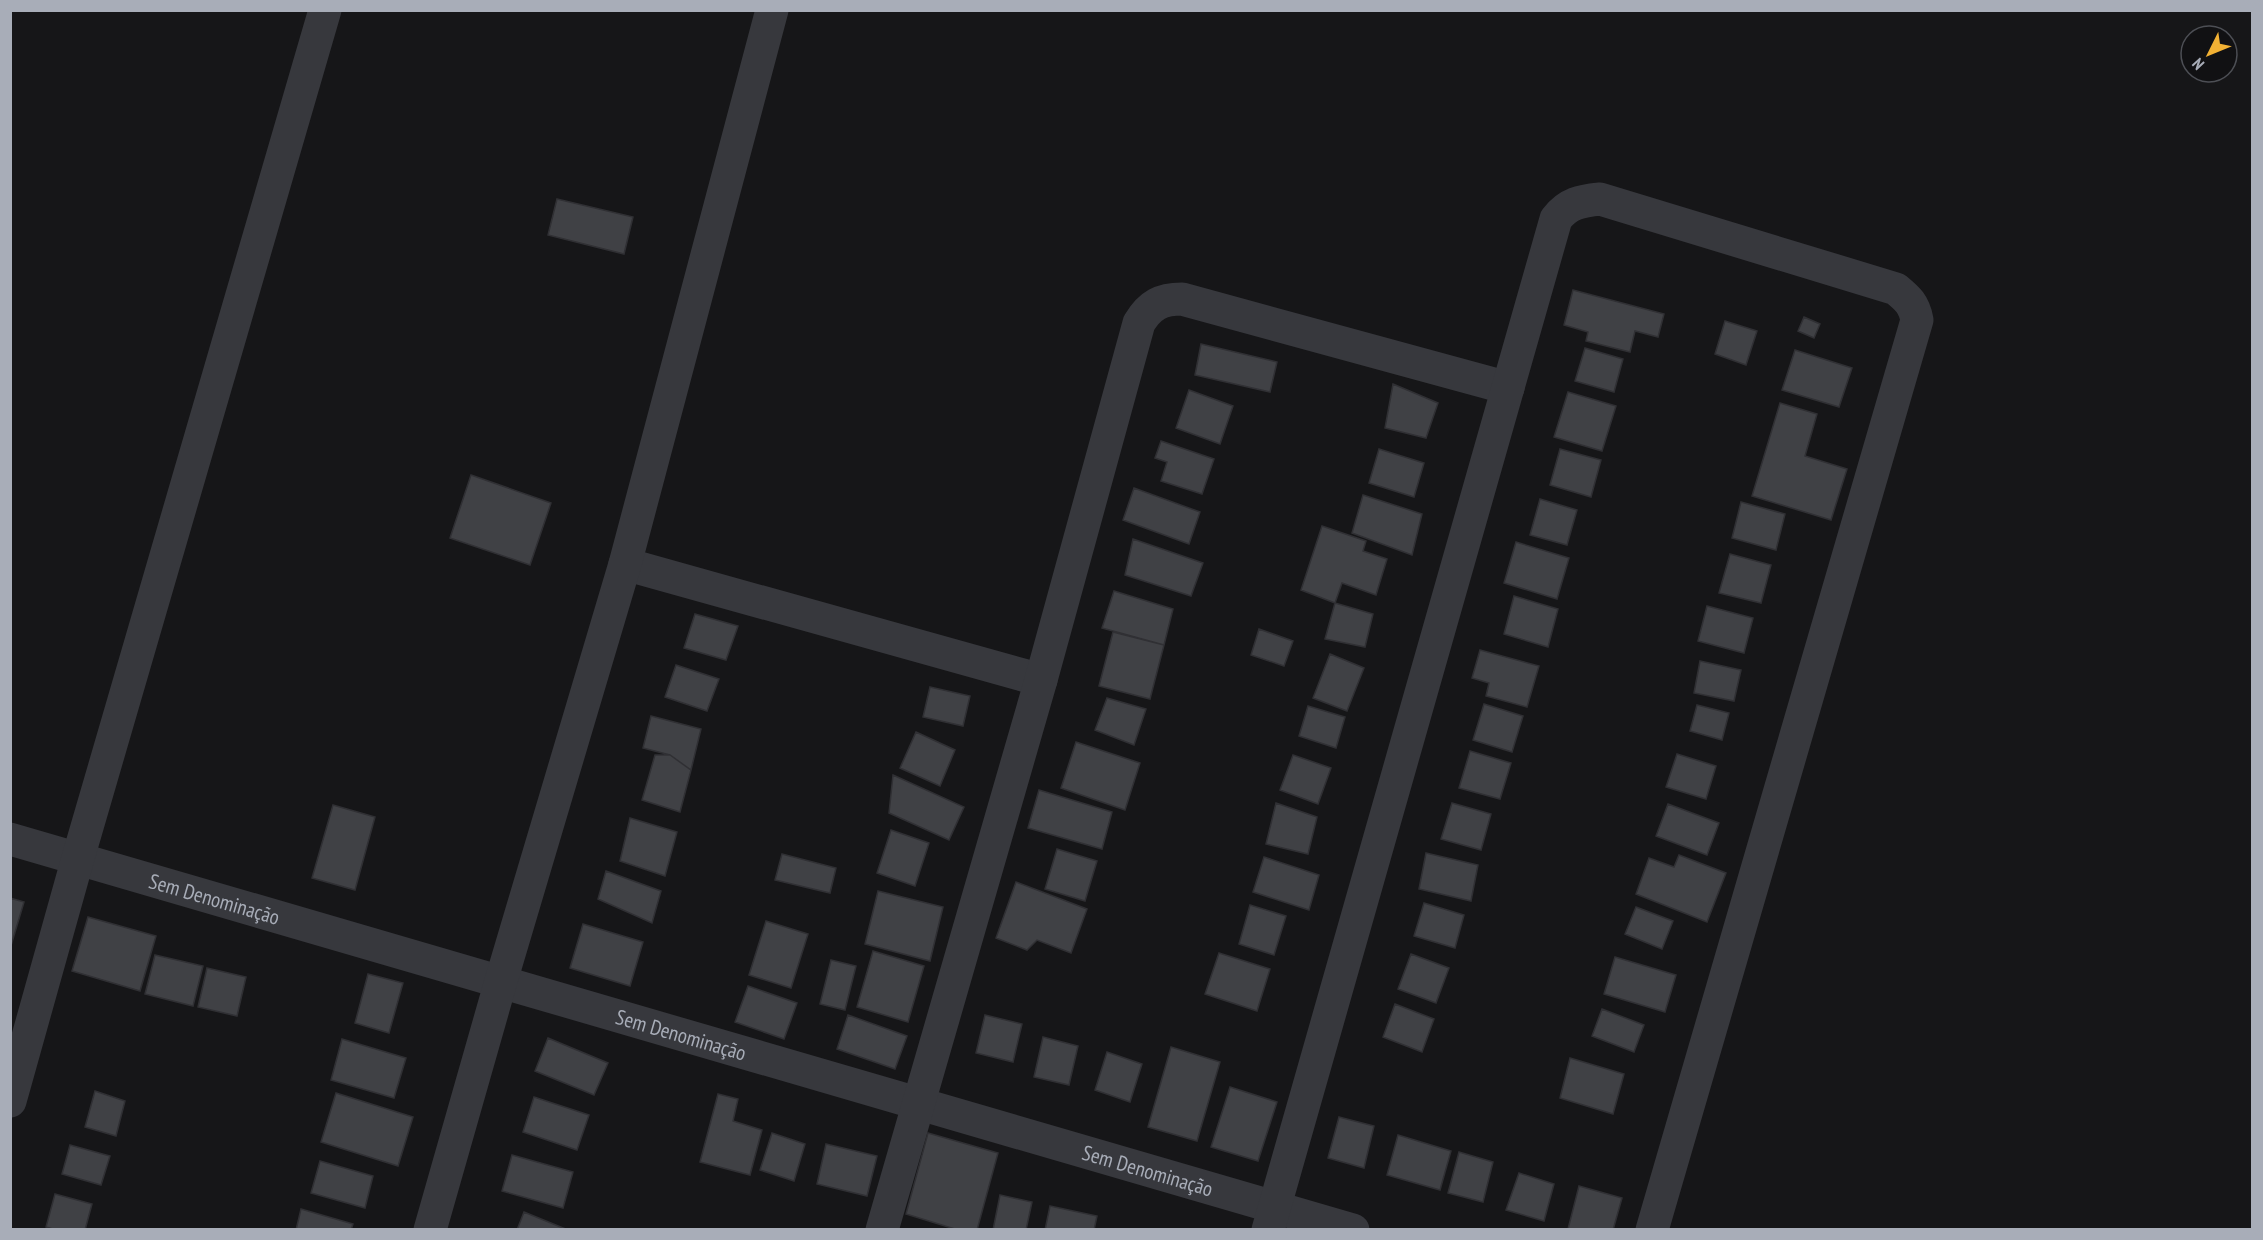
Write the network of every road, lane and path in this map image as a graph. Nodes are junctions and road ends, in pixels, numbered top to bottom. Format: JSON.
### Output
{"nodes":[{"id":1,"x":325,"y":10,"type":"edge"},
{"id":2,"x":772,"y":10,"type":"edge"},
{"id":3,"x":1508,"y":388,"type":"junction"},
{"id":4,"x":625,"y":564,"type":"junction"},
{"id":5,"x":1041,"y":680,"type":"junction"},
{"id":6,"x":10,"y":840,"type":"edge"},
{"id":7,"x":78,"y":858,"type":"junction"},
{"id":8,"x":501,"y":981,"type":"junction"},
{"id":9,"x":10,"y":1101,"type":"edge"},
{"id":10,"x":920,"y":1102,"type":"junction"},
{"id":11,"x":1272,"y":1218,"type":"edge"},
{"id":12,"x":429,"y":1230,"type":"edge"},
{"id":13,"x":882,"y":1230,"type":"edge"},
{"id":14,"x":1353,"y":1230,"type":"edge"},
{"id":15,"x":1652,"y":1230,"type":"edge"}],
"edges":[{"from":1,"to":7,"type":"street"},
{"from":2,"to":4,"type":"street"},
{"from":3,"to":5,"type":"street"},
{"from":3,"to":11,"type":"street"},
{"from":3,"to":15,"type":"street"},
{"from":4,"to":5,"type":"street"},
{"from":4,"to":8,"type":"street"},
{"from":5,"to":10,"type":"street"},
{"from":6,"to":7,"type":"street","name":"Sem Denominação"},
{"from":7,"to":8,"type":"street","name":"Sem Denominação"},
{"from":7,"to":9,"type":"street"},
{"from":8,"to":10,"type":"street","name":"Sem Denominação"},
{"from":8,"to":12,"type":"street"},
{"from":10,"to":11,"type":"street","name":"Sem Denominação"},
{"from":10,"to":13,"type":"street"},
{"from":11,"to":14,"type":"street","name":"Sem Denominação"}]}
